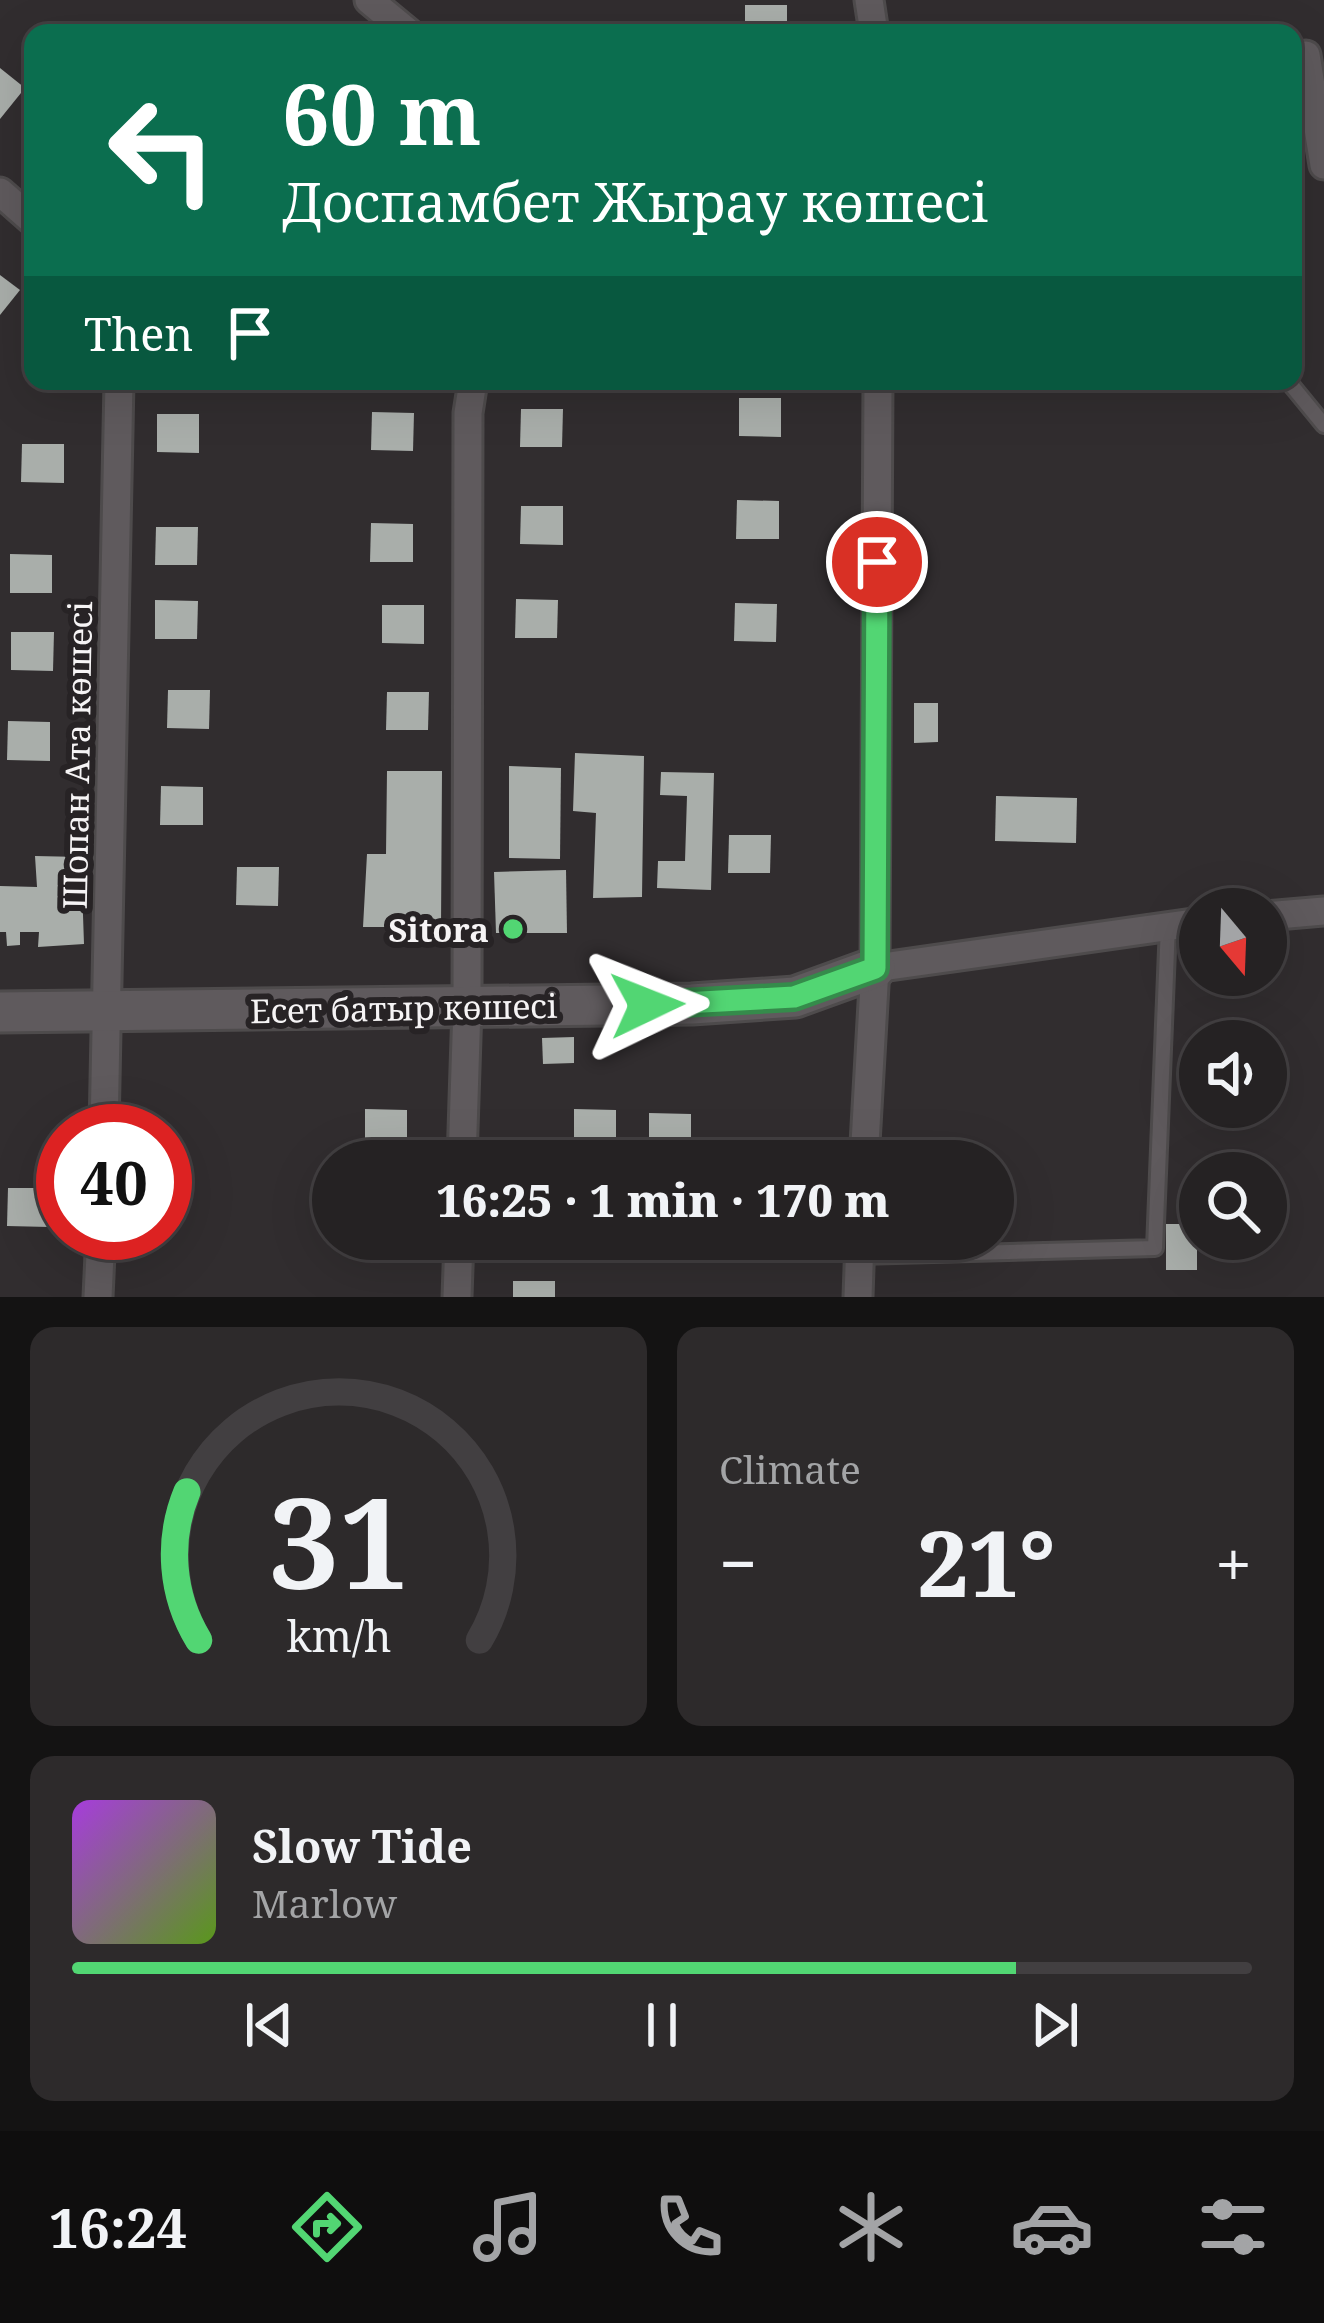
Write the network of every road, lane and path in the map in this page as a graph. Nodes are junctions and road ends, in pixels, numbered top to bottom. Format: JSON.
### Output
{"nodes":[{"id":1,"x":369,"y":0,"type":"edge"},
{"id":2,"x":399,"y":24,"type":"edge"},
{"id":3,"x":1308,"y":55,"type":"edge"},
{"id":4,"x":1324,"y":165,"type":"edge"},
{"id":5,"x":0,"y":191,"type":"edge"},
{"id":6,"x":24,"y":213,"type":"edge"},
{"id":7,"x":118,"y":390,"type":"edge"},
{"id":8,"x":472,"y":390,"type":"edge"},
{"id":9,"x":878,"y":390,"type":"edge"},
{"id":10,"x":1295,"y":390,"type":"edge"},
{"id":11,"x":1324,"y":425,"type":"edge"},
{"id":12,"x":1324,"y":911,"type":"edge"},
{"id":13,"x":1287,"y":914,"type":"edge"},
{"id":14,"x":1179,"y":924,"type":"edge"},
{"id":15,"x":1168,"y":925,"type":"junction"},
{"id":16,"x":875,"y":968,"type":"junction"},
{"id":17,"x":467,"y":1007,"type":"junction"},
{"id":18,"x":108,"y":1011,"type":"junction"},
{"id":19,"x":0,"y":1012,"type":"edge"},
{"id":20,"x":105,"y":1104,"type":"edge"},
{"id":21,"x":463,"y":1140,"type":"edge"},
{"id":22,"x":865,"y":1140,"type":"edge"},
{"id":23,"x":1014,"y":1248,"type":"edge"},
{"id":24,"x":100,"y":1260,"type":"edge"},
{"id":25,"x":458,"y":1260,"type":"edge"},
{"id":26,"x":859,"y":1260,"type":"edge"},
{"id":27,"x":98,"y":1297,"type":"edge"},
{"id":28,"x":457,"y":1297,"type":"edge"},
{"id":29,"x":858,"y":1297,"type":"edge"}],
"edges":[{"from":1,"to":2,"type":"street"},
{"from":3,"to":4,"type":"street"},
{"from":5,"to":6,"type":"street"},
{"from":7,"to":18,"type":"street","name":"Шопан Ата көшесі"},
{"from":8,"to":17,"type":"street"},
{"from":9,"to":16,"type":"street"},
{"from":10,"to":11,"type":"lane"},
{"from":12,"to":13,"type":"street"},
{"from":14,"to":15,"type":"street"},
{"from":15,"to":16,"type":"street"},
{"from":15,"to":23,"type":"lane"},
{"from":16,"to":17,"type":"street","name":"Есет батыр көшесі"},
{"from":16,"to":22,"type":"street"},
{"from":17,"to":18,"type":"street","name":"Есет батыр көшесі"},
{"from":17,"to":21,"type":"street"},
{"from":18,"to":19,"type":"street","name":"Есет батыр көшесі"},
{"from":18,"to":20,"type":"street","name":"Шопан Ата көшесі"},
{"from":24,"to":27,"type":"street"},
{"from":25,"to":28,"type":"street"},
{"from":26,"to":29,"type":"street"}]}
